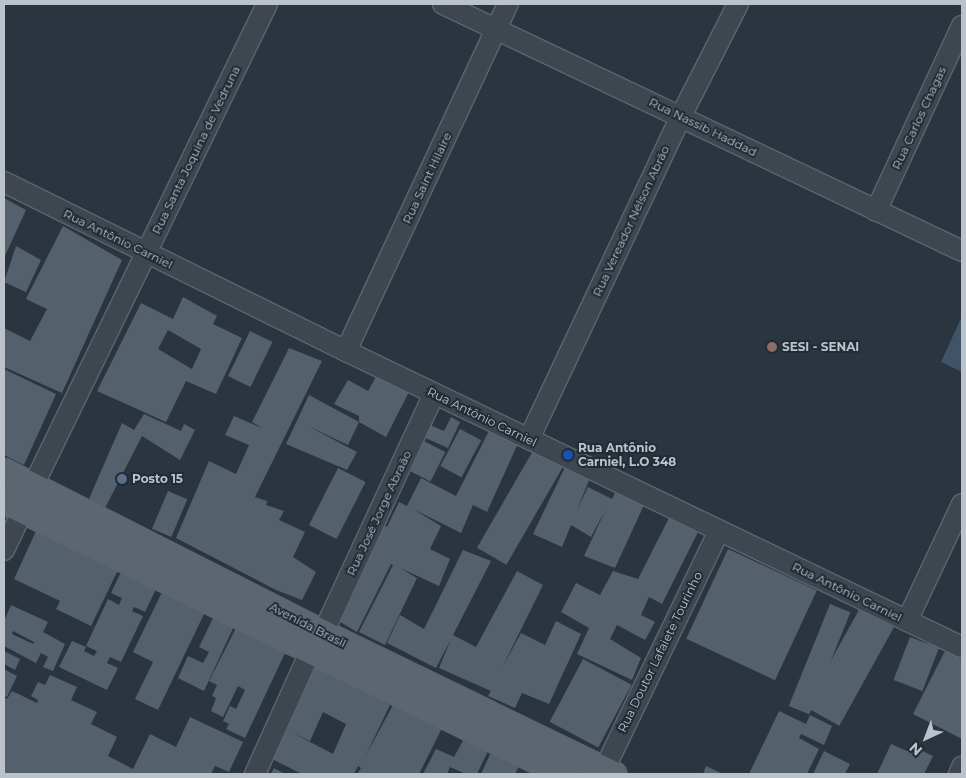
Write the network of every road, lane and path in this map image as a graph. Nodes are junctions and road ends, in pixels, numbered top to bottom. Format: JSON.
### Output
{"nodes":[{"id":1,"x":267,"y":4,"type":"edge"},
{"id":2,"x":443,"y":4,"type":"edge"},
{"id":3,"x":508,"y":4,"type":"edge"},
{"id":4,"x":738,"y":4,"type":"edge"},
{"id":5,"x":962,"y":26,"type":"edge"},
{"id":6,"x":496,"y":30,"type":"junction"},
{"id":7,"x":680,"y":116,"type":"junction"},
{"id":8,"x":4,"y":182,"type":"edge"},
{"id":9,"x":876,"y":211,"type":"junction"},
{"id":10,"x":962,"y":251,"type":"edge"},
{"id":11,"x":146,"y":252,"type":"junction"},
{"id":12,"x":346,"y":351,"type":"junction"},
{"id":13,"x":434,"y":394,"type":"junction"},
{"id":14,"x":529,"y":439,"type":"junction"},
{"id":15,"x":4,"y":471,"type":"edge"},
{"id":16,"x":33,"y":486,"type":"junction"},
{"id":17,"x":962,"y":504,"type":"edge"},
{"id":18,"x":13,"y":506,"type":"edge"},
{"id":19,"x":719,"y":530,"type":"junction"},
{"id":20,"x":4,"y":550,"type":"edge"},
{"id":21,"x":907,"y":621,"type":"junction"},
{"id":22,"x":317,"y":642,"type":"junction"},
{"id":23,"x":962,"y":647,"type":"edge"},
{"id":24,"x":962,"y":767,"type":"edge"},
{"id":25,"x":606,"y":773,"type":"edge"},
{"id":26,"x":255,"y":774,"type":"edge"},
{"id":27,"x":564,"y":774,"type":"edge"},
{"id":28,"x":958,"y":774,"type":"edge"}],
"edges":[{"from":1,"to":11,"type":"street","name":"Rua Santa Joquina de Vedruna"},
{"from":2,"to":6,"type":"street","name":"Rua Nassib Haddad"},
{"from":3,"to":6,"type":"street","name":"Rua Saint Hilaire"},
{"from":4,"to":7,"type":"street","name":"Rua Vereador Nélson Abrão"},
{"from":5,"to":9,"type":"street","name":"Rua Carlos Chagas"},
{"from":6,"to":7,"type":"street","name":"Rua Nassib Haddad"},
{"from":6,"to":12,"type":"street","name":"Rua Saint Hilaire"},
{"from":7,"to":9,"type":"street","name":"Rua Nassib Haddad"},
{"from":7,"to":14,"type":"street","name":"Rua Vereador Nélson Abrão"},
{"from":8,"to":11,"type":"street","name":"Rua Antônio Carniel"},
{"from":9,"to":10,"type":"street","name":"Rua Nassib Haddad"},
{"from":11,"to":12,"type":"street","name":"Rua Antônio Carniel"},
{"from":11,"to":16,"type":"street","name":"Rua Santa Joquina de Vedruna"},
{"from":12,"to":13,"type":"street","name":"Rua Antônio Carniel"},
{"from":13,"to":14,"type":"street","name":"Rua Antônio Carniel"},
{"from":13,"to":22,"type":"street","name":"Rua José Jorge Abraão"},
{"from":14,"to":19,"type":"street","name":"Rua Antônio Carniel"},
{"from":15,"to":16,"type":"main road","name":"Avenida Brasil"},
{"from":16,"to":22,"type":"main road","name":"Avenida Brasil"},
{"from":17,"to":21,"type":"street"},
{"from":18,"to":20,"type":"street"},
{"from":18,"to":22,"type":"main road","name":"Avenida Brasil"},
{"from":19,"to":21,"type":"street","name":"Rua Antônio Carniel"},
{"from":19,"to":25,"type":"street","name":"Rua Doutor Lafaiete Tourinho"},
{"from":21,"to":23,"type":"street","name":"Rua Antônio Carniel"},
{"from":22,"to":25,"type":"main road","name":"Avenida Brasil"},
{"from":22,"to":26,"type":"street","name":"Rua José Jorge Abraão"},
{"from":22,"to":27,"type":"main road","name":"Avenida Brasil"},
{"from":24,"to":28,"type":"street"}]}
